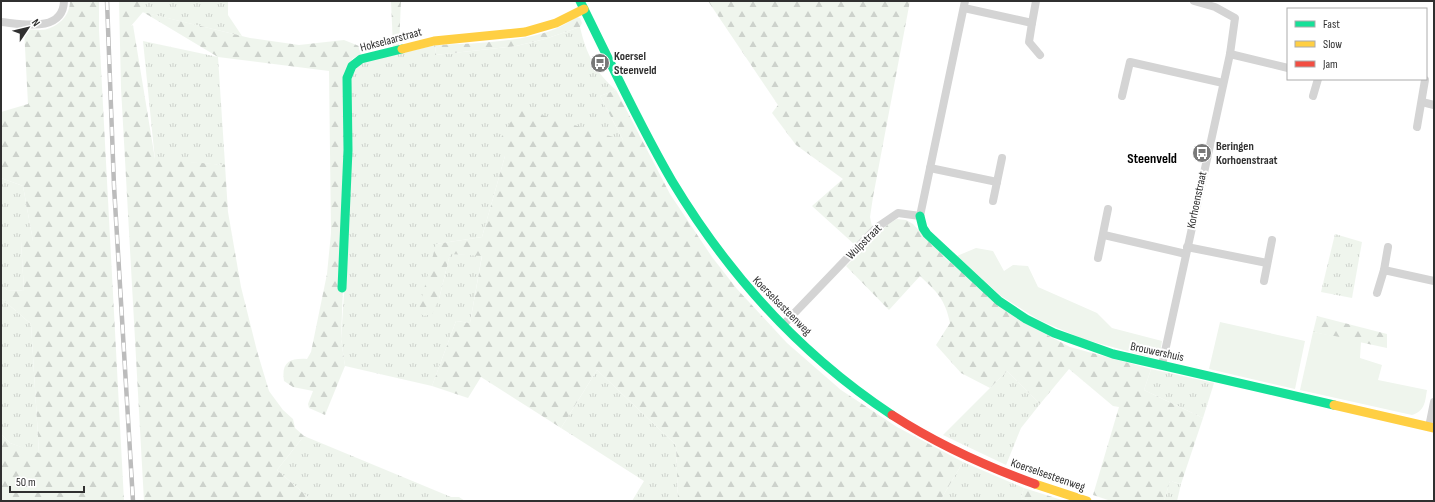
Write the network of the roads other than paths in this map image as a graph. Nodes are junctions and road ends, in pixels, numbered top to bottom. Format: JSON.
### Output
{"nodes":[{"id":1,"x":64,"y":1,"type":"edge"},
{"id":2,"x":1036,"y":1,"type":"edge"},
{"id":3,"x":1194,"y":1,"type":"edge"},
{"id":4,"x":582,"y":3,"type":"edge"},
{"id":5,"x":964,"y":4,"type":"edge"},
{"id":6,"x":1,"y":22,"type":"edge"},
{"id":7,"x":1032,"y":23,"type":"junction"},
{"id":8,"x":1230,"y":54,"type":"junction"},
{"id":9,"x":1040,"y":55,"type":"dead end"},
{"id":10,"x":1287,"y":68,"type":"edge"},
{"id":11,"x":1318,"y":80,"type":"edge"},
{"id":12,"x":1425,"y":80,"type":"dead end"},
{"id":13,"x":1223,"y":83,"type":"junction"},
{"id":14,"x":1122,"y":96,"type":"dead end"},
{"id":15,"x":1314,"y":96,"type":"dead end"},
{"id":16,"x":1422,"y":102,"type":"junction"},
{"id":17,"x":1434,"y":105,"type":"edge"},
{"id":18,"x":1417,"y":127,"type":"dead end"},
{"id":19,"x":1002,"y":158,"type":"dead end"},
{"id":20,"x":930,"y":168,"type":"junction"},
{"id":21,"x":996,"y":182,"type":"junction"},
{"id":22,"x":993,"y":202,"type":"dead end"},
{"id":23,"x":1108,"y":209,"type":"dead end"},
{"id":24,"x":920,"y":216,"type":"junction"},
{"id":25,"x":1104,"y":235,"type":"junction"},
{"id":26,"x":1272,"y":240,"type":"dead end"},
{"id":27,"x":1388,"y":247,"type":"dead end"},
{"id":28,"x":1186,"y":250,"type":"junction"},
{"id":29,"x":1098,"y":258,"type":"dead end"},
{"id":30,"x":1267,"y":263,"type":"junction"},
{"id":31,"x":1384,"y":270,"type":"junction"},
{"id":32,"x":1264,"y":281,"type":"dead end"},
{"id":33,"x":1434,"y":281,"type":"edge"},
{"id":34,"x":342,"y":288,"type":"dead end"},
{"id":35,"x":1377,"y":293,"type":"dead end"},
{"id":36,"x":783,"y":325,"type":"junction"},
{"id":37,"x":1162,"y":365,"type":"junction"},
{"id":38,"x":1434,"y":402,"type":"edge"},
{"id":39,"x":1431,"y":427,"type":"edge"},
{"id":40,"x":1087,"y":501,"type":"edge"}],
"edges":[{"from":1,"to":6,"type":"street"},
{"from":2,"to":7,"type":"street"},
{"from":3,"to":8,"type":"street","name":"Korhoenstraat"},
{"from":4,"to":34,"type":"street","name":"Hokselaarstraat"},
{"from":4,"to":36,"type":"street","name":"Koerselsesteenweg"},
{"from":5,"to":7,"type":"street"},
{"from":5,"to":20,"type":"street"},
{"from":7,"to":9,"type":"street"},
{"from":8,"to":10,"type":"street"},
{"from":8,"to":13,"type":"street","name":"Korhoenstraat"},
{"from":11,"to":15,"type":"street"},
{"from":12,"to":16,"type":"street"},
{"from":13,"to":14,"type":"street"},
{"from":13,"to":28,"type":"street","name":"Korhoenstraat"},
{"from":16,"to":17,"type":"street"},
{"from":16,"to":18,"type":"street"},
{"from":19,"to":21,"type":"street"},
{"from":20,"to":21,"type":"street"},
{"from":20,"to":24,"type":"street"},
{"from":21,"to":22,"type":"street"},
{"from":23,"to":25,"type":"street"},
{"from":24,"to":36,"type":"street","name":"Wulpstraat"},
{"from":24,"to":37,"type":"street","name":"Brouwershuis"},
{"from":25,"to":28,"type":"street"},
{"from":25,"to":29,"type":"street"},
{"from":26,"to":30,"type":"street"},
{"from":27,"to":31,"type":"street"},
{"from":28,"to":30,"type":"street"},
{"from":28,"to":37,"type":"street","name":"Korhoenstraat"},
{"from":30,"to":32,"type":"street"},
{"from":31,"to":33,"type":"street"},
{"from":31,"to":35,"type":"street"},
{"from":36,"to":40,"type":"street","name":"Koerselsesteenweg"},
{"from":37,"to":39,"type":"street","name":"Brouwershuis"},
{"from":38,"to":39,"type":"street"}]}
